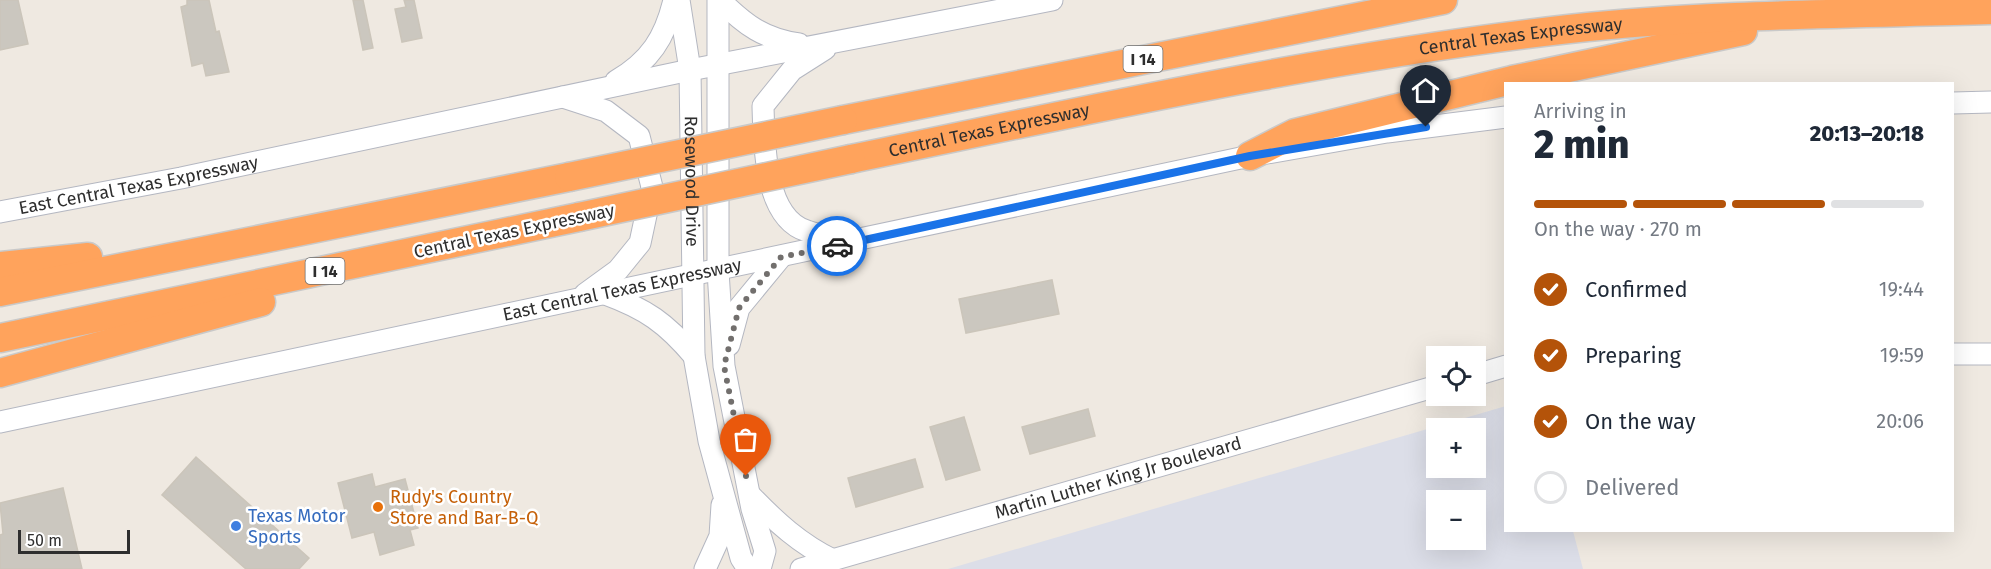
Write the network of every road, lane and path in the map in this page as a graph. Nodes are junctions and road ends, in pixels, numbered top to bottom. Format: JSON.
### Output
{"nodes":[{"id":1,"x":674,"y":0,"type":"edge"},
{"id":2,"x":679,"y":0,"type":"edge"},
{"id":3,"x":719,"y":0,"type":"edge"},
{"id":4,"x":1052,"y":0,"type":"edge"},
{"id":5,"x":1443,"y":0,"type":"edge"},
{"id":6,"x":1991,"y":10,"type":"edge"},
{"id":7,"x":1808,"y":15,"type":"junction"},
{"id":8,"x":836,"y":42,"type":"junction"},
{"id":9,"x":815,"y":46,"type":"junction"},
{"id":10,"x":718,"y":64,"type":"junction"},
{"id":11,"x":690,"y":70,"type":"junction"},
{"id":12,"x":1509,"y":82,"type":"edge"},
{"id":13,"x":1504,"y":83,"type":"edge"},
{"id":14,"x":604,"y":88,"type":"junction"},
{"id":15,"x":562,"y":97,"type":"junction"},
{"id":16,"x":1991,"y":102,"type":"edge"},
{"id":17,"x":1954,"y":103,"type":"edge"},
{"id":18,"x":1504,"y":117,"type":"edge"},
{"id":19,"x":1250,"y":156,"type":"junction"},
{"id":20,"x":0,"y":212,"type":"edge"},
{"id":21,"x":862,"y":240,"type":"junction"},
{"id":22,"x":781,"y":257,"type":"junction"},
{"id":23,"x":156,"y":259,"type":"junction"},
{"id":24,"x":0,"y":266,"type":"edge"},
{"id":25,"x":342,"y":267,"type":"junction"},
{"id":26,"x":718,"y":272,"type":"junction"},
{"id":27,"x":692,"y":275,"type":"junction"},
{"id":28,"x":0,"y":292,"type":"edge"},
{"id":29,"x":604,"y":294,"type":"junction"},
{"id":30,"x":580,"y":298,"type":"junction"},
{"id":31,"x":0,"y":338,"type":"edge"},
{"id":32,"x":1954,"y":354,"type":"edge"},
{"id":33,"x":1991,"y":354,"type":"edge"},
{"id":34,"x":694,"y":356,"type":"junction"},
{"id":35,"x":724,"y":366,"type":"junction"},
{"id":36,"x":1504,"y":367,"type":"edge"},
{"id":37,"x":1486,"y":372,"type":"edge"},
{"id":38,"x":0,"y":373,"type":"edge"},
{"id":39,"x":1426,"y":389,"type":"edge"},
{"id":40,"x":0,"y":422,"type":"edge"},
{"id":41,"x":723,"y":493,"type":"junction"},
{"id":42,"x":750,"y":495,"type":"junction"},
{"id":43,"x":833,"y":560,"type":"junction"},
{"id":44,"x":705,"y":569,"type":"edge"},
{"id":45,"x":748,"y":569,"type":"edge"},
{"id":46,"x":760,"y":569,"type":"edge"},
{"id":47,"x":801,"y":569,"type":"edge"}],
"edges":[{"from":1,"to":14,"type":"main road"},
{"from":2,"to":11,"type":"main road","name":"Rosewood Drive"},
{"from":3,"to":9,"type":"main road"},
{"from":3,"to":10,"type":"main road","name":"Rosewood Drive"},
{"from":4,"to":8,"type":"main road","name":"East Central Texas Expressway"},
{"from":5,"to":23,"type":"highway","number":"I 14","bridge":true},
{"from":6,"to":7,"type":"highway","name":"Central Texas Expressway","number":"I 14"},
{"from":7,"to":12,"type":"highway"},
{"from":7,"to":25,"type":"highway","name":"Central Texas Expressway","number":"I 14","bridge":true},
{"from":8,"to":9,"type":"main road","name":"East Central Texas Expressway"},
{"from":8,"to":21,"type":"main road"},
{"from":9,"to":10,"type":"main road","name":"East Central Texas Expressway"},
{"from":10,"to":11,"type":"main road","name":"East Central Texas Expressway"},
{"from":10,"to":26,"type":"main road","name":"Rosewood Drive"},
{"from":11,"to":14,"type":"main road","name":"East Central Texas Expressway"},
{"from":11,"to":27,"type":"main road","name":"Rosewood Drive"},
{"from":13,"to":19,"type":"highway"},
{"from":14,"to":15,"type":"main road","name":"East Central Texas Expressway"},
{"from":15,"to":20,"type":"main road","name":"East Central Texas Expressway"},
{"from":15,"to":30,"type":"main road"},
{"from":16,"to":17,"type":"main road"},
{"from":18,"to":19,"type":"main road","name":"East Central Texas Expressway"},
{"from":19,"to":21,"type":"main road","name":"East Central Texas Expressway"},
{"from":21,"to":22,"type":"main road","name":"East Central Texas Expressway"},
{"from":22,"to":26,"type":"main road","name":"East Central Texas Expressway"},
{"from":22,"to":35,"type":"main road"},
{"from":23,"to":24,"type":"highway"},
{"from":23,"to":28,"type":"highway","number":"I 14"},
{"from":25,"to":31,"type":"highway","name":"Central Texas Expressway","number":"I 14"},
{"from":25,"to":38,"type":"highway"},
{"from":26,"to":27,"type":"main road","name":"East Central Texas Expressway"},
{"from":26,"to":35,"type":"main road","name":"Rosewood Drive"},
{"from":27,"to":29,"type":"main road","name":"East Central Texas Expressway"},
{"from":27,"to":34,"type":"main road","name":"Rosewood Drive"},
{"from":29,"to":30,"type":"main road","name":"East Central Texas Expressway"},
{"from":29,"to":34,"type":"main road"},
{"from":30,"to":40,"type":"main road","name":"East Central Texas Expressway"},
{"from":32,"to":33,"type":"main road"},
{"from":34,"to":41,"type":"main road","name":"Rosewood Drive"},
{"from":35,"to":42,"type":"main road","name":"Rosewood Drive"},
{"from":36,"to":37,"type":"main road"},
{"from":39,"to":43,"type":"main road","name":"Martin Luther King Jr Boulevard"},
{"from":41,"to":44,"type":"main road"},
{"from":41,"to":45,"type":"main road","name":"Rosewood Drive"},
{"from":42,"to":43,"type":"main road"},
{"from":42,"to":46,"type":"main road","name":"Rosewood Drive"},
{"from":43,"to":47,"type":"main road","name":"Martin Luther King Jr Boulevard"}]}
